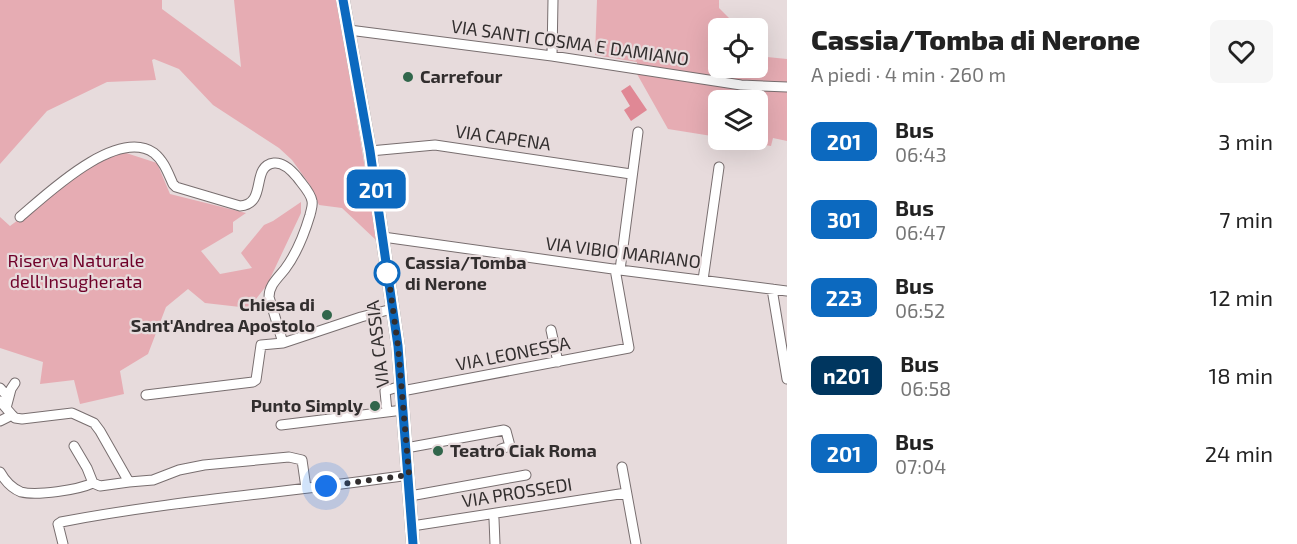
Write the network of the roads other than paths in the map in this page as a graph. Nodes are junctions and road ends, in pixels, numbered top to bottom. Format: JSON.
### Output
{"nodes":[{"id":1,"x":344,"y":0,"type":"edge"},
{"id":2,"x":553,"y":0,"type":"edge"},
{"id":3,"x":349,"y":30,"type":"junction"},
{"id":4,"x":552,"y":56,"type":"junction"},
{"id":5,"x":787,"y":87,"type":"edge"},
{"id":6,"x":638,"y":132,"type":"dead end"},
{"id":7,"x":370,"y":151,"type":"junction"},
{"id":8,"x":719,"y":167,"type":"dead end"},
{"id":9,"x":631,"y":174,"type":"junction"},
{"id":10,"x":20,"y":217,"type":"dead end"},
{"id":11,"x":383,"y":237,"type":"junction"},
{"id":12,"x":618,"y":269,"type":"junction"},
{"id":13,"x":703,"y":280,"type":"junction"},
{"id":14,"x":772,"y":289,"type":"junction"},
{"id":15,"x":787,"y":291,"type":"edge"},
{"id":16,"x":392,"y":309,"type":"junction"},
{"id":17,"x":551,"y":330,"type":"dead end"},
{"id":18,"x":283,"y":343,"type":"junction"},
{"id":19,"x":558,"y":362,"type":"junction"},
{"id":20,"x":787,"y":379,"type":"edge"},
{"id":21,"x":15,"y":382,"type":"dead end"},
{"id":22,"x":0,"y":388,"type":"edge"},
{"id":23,"x":402,"y":388,"type":"junction"},
{"id":24,"x":146,"y":395,"type":"dead end"},
{"id":25,"x":6,"y":405,"type":"edge"},
{"id":26,"x":403,"y":410,"type":"junction"},
{"id":27,"x":387,"y":412,"type":"junction"},
{"id":28,"x":0,"y":421,"type":"edge"},
{"id":29,"x":281,"y":425,"type":"dead end"},
{"id":30,"x":74,"y":446,"type":"dead end"},
{"id":31,"x":406,"y":448,"type":"junction"},
{"id":32,"x":501,"y":449,"type":"dead end"},
{"id":33,"x":622,"y":467,"type":"dead end"},
{"id":34,"x":0,"y":472,"type":"edge"},
{"id":35,"x":409,"y":475,"type":"junction"},
{"id":36,"x":526,"y":475,"type":"dead end"},
{"id":37,"x":129,"y":482,"type":"junction"},
{"id":38,"x":93,"y":483,"type":"junction"},
{"id":39,"x":306,"y":488,"type":"junction"},
{"id":40,"x":626,"y":493,"type":"junction"},
{"id":41,"x":410,"y":496,"type":"junction"},
{"id":42,"x":494,"y":519,"type":"dead end"},
{"id":43,"x":412,"y":526,"type":"junction"},
{"id":44,"x":63,"y":544,"type":"edge"},
{"id":45,"x":413,"y":544,"type":"edge"},
{"id":46,"x":495,"y":544,"type":"edge"},
{"id":47,"x":636,"y":544,"type":"edge"}],
"edges":[{"from":1,"to":3,"type":"main road","name":"VIA CASSIA"},
{"from":2,"to":4,"type":"street"},
{"from":3,"to":4,"type":"street","name":"VIA SANTI COSMA E DAMIANO"},
{"from":3,"to":7,"type":"main road","name":"VIA CASSIA"},
{"from":4,"to":5,"type":"street","name":"VIA SANTI COSMA E DAMIANO"},
{"from":6,"to":9,"type":"street"},
{"from":7,"to":9,"type":"street","name":"VIA CAPENA"},
{"from":7,"to":11,"type":"main road","name":"VIA CASSIA"},
{"from":8,"to":13,"type":"street"},
{"from":9,"to":12,"type":"street"},
{"from":10,"to":18,"type":"street"},
{"from":11,"to":12,"type":"street","name":"VIA VIBIO MARIANO"},
{"from":11,"to":16,"type":"main road","name":"VIA CASSIA"},
{"from":12,"to":13,"type":"street","name":"VIA VIBIO MARIANO"},
{"from":12,"to":19,"type":"street","name":"VIA LEONESSA"},
{"from":13,"to":14,"type":"street","name":"VIA VIBIO MARIANO"},
{"from":14,"to":15,"type":"street","name":"VIA VIBIO MARIANO"},
{"from":14,"to":20,"type":"street"},
{"from":16,"to":18,"type":"street"},
{"from":16,"to":23,"type":"main road","name":"VIA CASSIA"},
{"from":17,"to":19,"type":"street"},
{"from":18,"to":24,"type":"street"},
{"from":19,"to":23,"type":"street","name":"VIA LEONESSA"},
{"from":21,"to":25,"type":"street"},
{"from":22,"to":25,"type":"street"},
{"from":23,"to":26,"type":"main road","name":"VIA CASSIA"},
{"from":23,"to":27,"type":"street"},
{"from":25,"to":28,"type":"street"},
{"from":25,"to":37,"type":"street"},
{"from":26,"to":27,"type":"street"},
{"from":26,"to":31,"type":"main road","name":"VIA CASSIA"},
{"from":27,"to":29,"type":"street"},
{"from":30,"to":38,"type":"street"},
{"from":31,"to":32,"type":"street"},
{"from":31,"to":35,"type":"main road","name":"VIA CASSIA"},
{"from":33,"to":40,"type":"street"},
{"from":34,"to":38,"type":"street"},
{"from":35,"to":39,"type":"street"},
{"from":35,"to":41,"type":"main road","name":"VIA CASSIA"},
{"from":36,"to":41,"type":"street"},
{"from":37,"to":38,"type":"street"},
{"from":37,"to":39,"type":"street"},
{"from":39,"to":44,"type":"street"},
{"from":40,"to":43,"type":"street","name":"VIA PROSSEDI"},
{"from":40,"to":47,"type":"street"},
{"from":41,"to":43,"type":"main road","name":"VIA CASSIA"},
{"from":42,"to":46,"type":"street"},
{"from":43,"to":45,"type":"main road","name":"VIA CASSIA"}]}
